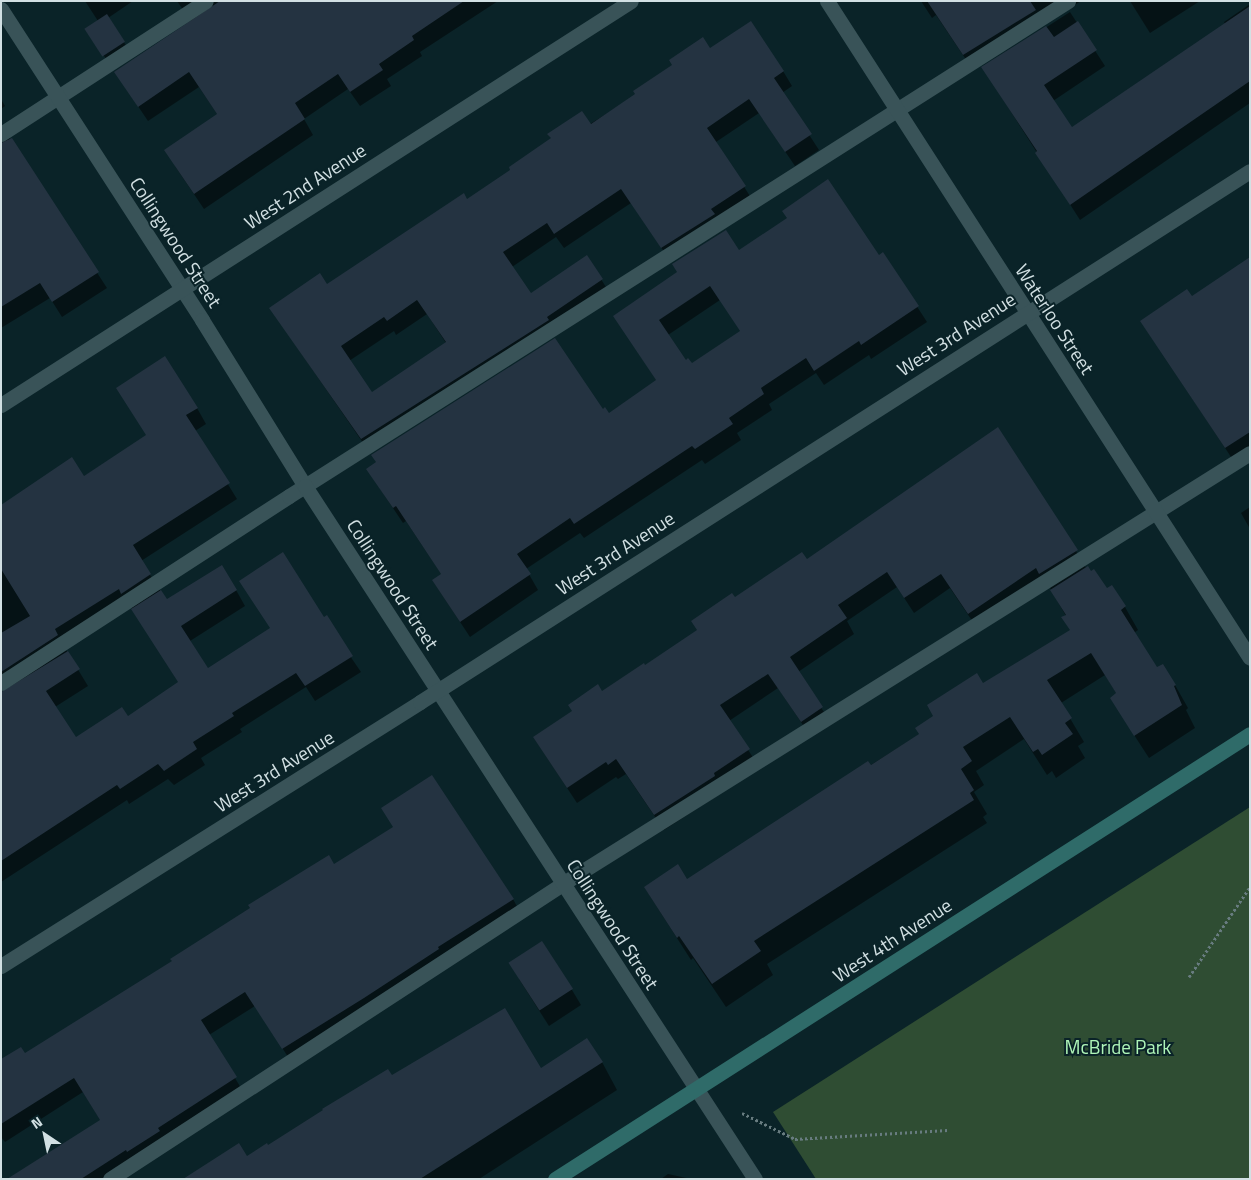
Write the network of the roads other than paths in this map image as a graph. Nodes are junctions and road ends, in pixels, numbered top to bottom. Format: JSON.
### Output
{"nodes":[{"id":1,"x":206,"y":1,"type":"edge"},
{"id":2,"x":631,"y":1,"type":"edge"},
{"id":3,"x":827,"y":1,"type":"edge"},
{"id":4,"x":1068,"y":1,"type":"edge"},
{"id":5,"x":1,"y":9,"type":"edge"},
{"id":6,"x":58,"y":98,"type":"junction"},
{"id":7,"x":897,"y":109,"type":"junction"},
{"id":8,"x":1,"y":134,"type":"edge"},
{"id":9,"x":1250,"y":171,"type":"edge"},
{"id":10,"x":182,"y":289,"type":"junction"},
{"id":11,"x":1027,"y":312,"type":"junction"},
{"id":12,"x":1,"y":405,"type":"edge"},
{"id":13,"x":1250,"y":453,"type":"edge"},
{"id":14,"x":305,"y":486,"type":"junction"},
{"id":15,"x":1156,"y":513,"type":"junction"},
{"id":16,"x":1250,"y":658,"type":"edge"},
{"id":17,"x":1,"y":683,"type":"edge"},
{"id":18,"x":438,"y":691,"type":"junction"},
{"id":19,"x":1250,"y":734,"type":"edge"},
{"id":20,"x":563,"y":884,"type":"junction"},
{"id":21,"x":1,"y":966,"type":"edge"},
{"id":22,"x":697,"y":1088,"type":"junction"},
{"id":23,"x":110,"y":1179,"type":"edge"},
{"id":24,"x":555,"y":1179,"type":"edge"},
{"id":25,"x":755,"y":1179,"type":"edge"}],
"edges":[{"from":1,"to":6,"type":"street"},
{"from":2,"to":10,"type":"street","name":"West 2nd Avenue"},
{"from":3,"to":7,"type":"street","name":"Waterloo Street"},
{"from":4,"to":7,"type":"street"},
{"from":5,"to":6,"type":"street","name":"Collingwood Street"},
{"from":6,"to":8,"type":"street"},
{"from":6,"to":10,"type":"street","name":"Collingwood Street"},
{"from":7,"to":11,"type":"street","name":"Waterloo Street"},
{"from":7,"to":14,"type":"street"},
{"from":9,"to":11,"type":"street","name":"West 3rd Avenue"},
{"from":10,"to":12,"type":"street","name":"West 2nd Avenue"},
{"from":10,"to":14,"type":"street","name":"Collingwood Street"},
{"from":11,"to":15,"type":"street","name":"Waterloo Street"},
{"from":11,"to":18,"type":"street","name":"West 3rd Avenue"},
{"from":13,"to":15,"type":"street"},
{"from":14,"to":17,"type":"street"},
{"from":14,"to":18,"type":"street","name":"Collingwood Street"},
{"from":15,"to":16,"type":"street","name":"Waterloo Street"},
{"from":15,"to":20,"type":"street"},
{"from":18,"to":20,"type":"street","name":"Collingwood Street"},
{"from":18,"to":21,"type":"street","name":"West 3rd Avenue"},
{"from":19,"to":22,"type":"main road","name":"West 4th Avenue"},
{"from":20,"to":22,"type":"street","name":"Collingwood Street"},
{"from":20,"to":23,"type":"street"},
{"from":22,"to":24,"type":"main road","name":"West 4th Avenue"},
{"from":22,"to":25,"type":"street","name":"Collingwood Street"}]}
